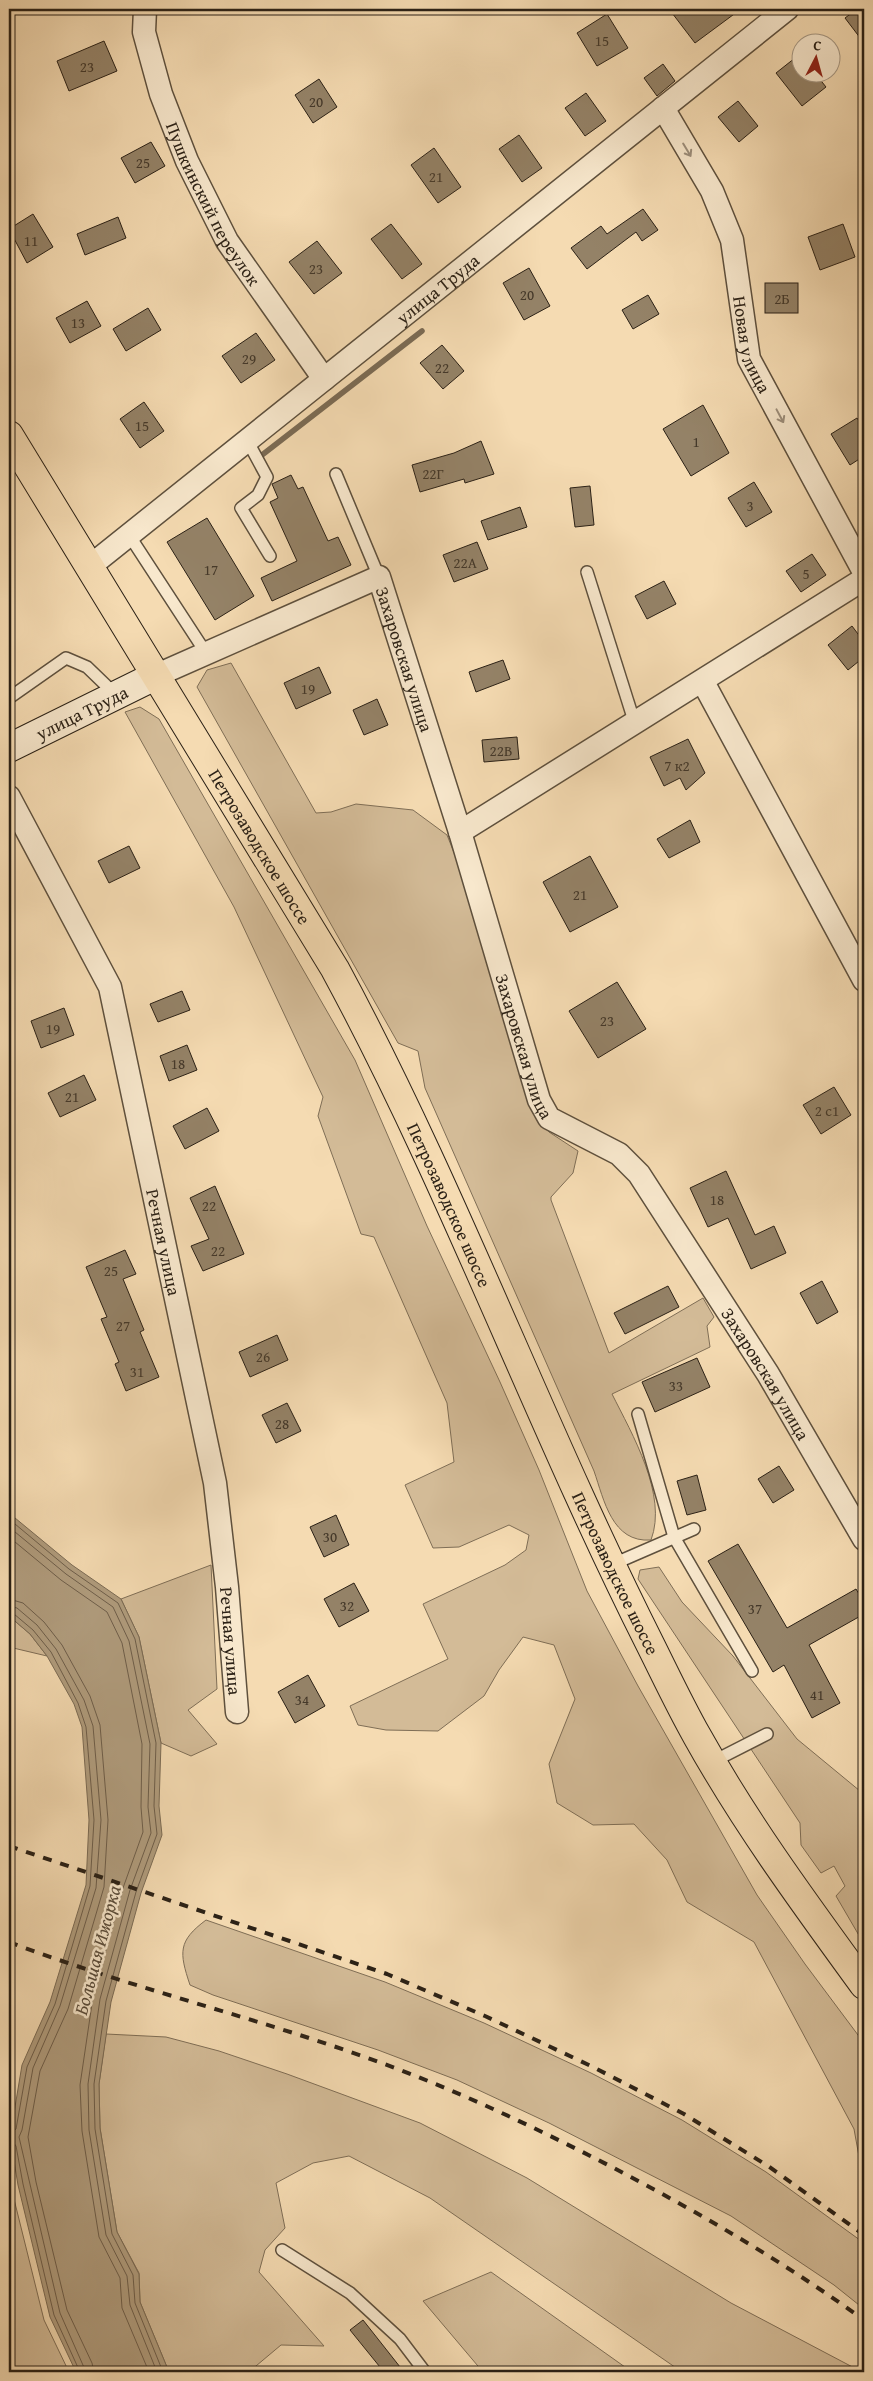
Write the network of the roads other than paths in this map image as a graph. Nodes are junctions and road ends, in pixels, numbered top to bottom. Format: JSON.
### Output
{"nodes":[{"id":1,"x":145,"y":9,"type":"edge"},
{"id":2,"x":787,"y":9,"type":"edge"},
{"id":3,"x":663,"y":108,"type":"junction"},
{"id":4,"x":324,"y":379,"type":"junction"},
{"id":5,"x":9,"y":435,"type":"edge"},
{"id":6,"x":247,"y":440,"type":"junction"},
{"id":7,"x":336,"y":474,"type":"dead end"},
{"id":8,"x":129,"y":535,"type":"junction"},
{"id":9,"x":270,"y":556,"type":"dead end"},
{"id":10,"x":89,"y":567,"type":"junction"},
{"id":11,"x":587,"y":572,"type":"dead end"},
{"id":12,"x":864,"y":572,"type":"edge"},
{"id":13,"x":379,"y":577,"type":"junction"},
{"id":14,"x":864,"y":579,"type":"edge"},
{"id":15,"x":206,"y":653,"type":"junction"},
{"id":16,"x":155,"y":676,"type":"junction"},
{"id":17,"x":703,"y":682,"type":"junction"},
{"id":18,"x":116,"y":695,"type":"junction"},
{"id":19,"x":9,"y":698,"type":"edge"},
{"id":20,"x":635,"y":724,"type":"junction"},
{"id":21,"x":9,"y":748,"type":"edge"},
{"id":22,"x":9,"y":797,"type":"edge"},
{"id":23,"x":460,"y":832,"type":"junction"},
{"id":24,"x":864,"y":980,"type":"edge"},
{"id":25,"x":638,"y":1414,"type":"dead end"},
{"id":26,"x":694,"y":1529,"type":"dead end"},
{"id":27,"x":674,"y":1537,"type":"junction"},
{"id":28,"x":864,"y":1539,"type":"edge"},
{"id":29,"x":611,"y":1565,"type":"junction"},
{"id":30,"x":752,"y":1671,"type":"dead end"},
{"id":31,"x":237,"y":1712,"type":"dead end"},
{"id":32,"x":767,"y":1734,"type":"dead end"},
{"id":33,"x":712,"y":1762,"type":"junction"},
{"id":34,"x":864,"y":1985,"type":"edge"},
{"id":35,"x":282,"y":2250,"type":"dead end"},
{"id":36,"x":425,"y":2372,"type":"edge"}],
"edges":[{"from":1,"to":4,"type":"street","name":"Пушкинский переулок"},
{"from":2,"to":3,"type":"street","name":"улица Труда"},
{"from":3,"to":4,"type":"street","name":"улица Труда"},
{"from":3,"to":12,"type":"street","name":"Новая улица","one_way":true},
{"from":4,"to":6,"type":"street","name":"улица Труда"},
{"from":5,"to":10,"type":"main road","name":"Петрозаводское шоссе"},
{"from":6,"to":8,"type":"street","name":"улица Труда"},
{"from":6,"to":9,"type":"lane"},
{"from":7,"to":13,"type":"lane"},
{"from":8,"to":10,"type":"street","name":"улица Труда"},
{"from":8,"to":15,"type":"lane"},
{"from":10,"to":16,"type":"main road","name":"Петрозаводское шоссе"},
{"from":11,"to":20,"type":"lane"},
{"from":13,"to":15,"type":"street"},
{"from":13,"to":23,"type":"street","name":"Захаровская улица"},
{"from":14,"to":17,"type":"street"},
{"from":15,"to":16,"type":"street"},
{"from":16,"to":18,"type":"main road","name":"улица Труда"},
{"from":16,"to":29,"type":"main road","name":"Петрозаводское шоссе"},
{"from":17,"to":20,"type":"street"},
{"from":17,"to":24,"type":"street"},
{"from":18,"to":19,"type":"lane"},
{"from":18,"to":21,"type":"main road","name":"улица Труда"},
{"from":20,"to":23,"type":"street"},
{"from":22,"to":31,"type":"street","name":"Речная улица"},
{"from":23,"to":28,"type":"street","name":"Захаровская улица"},
{"from":25,"to":27,"type":"lane"},
{"from":26,"to":27,"type":"lane"},
{"from":27,"to":29,"type":"lane"},
{"from":27,"to":30,"type":"lane"},
{"from":29,"to":33,"type":"main road","name":"Петрозаводское шоссе"},
{"from":32,"to":33,"type":"lane"},
{"from":33,"to":34,"type":"main road","name":"Петрозаводское шоссе"},
{"from":35,"to":36,"type":"lane"}]}
